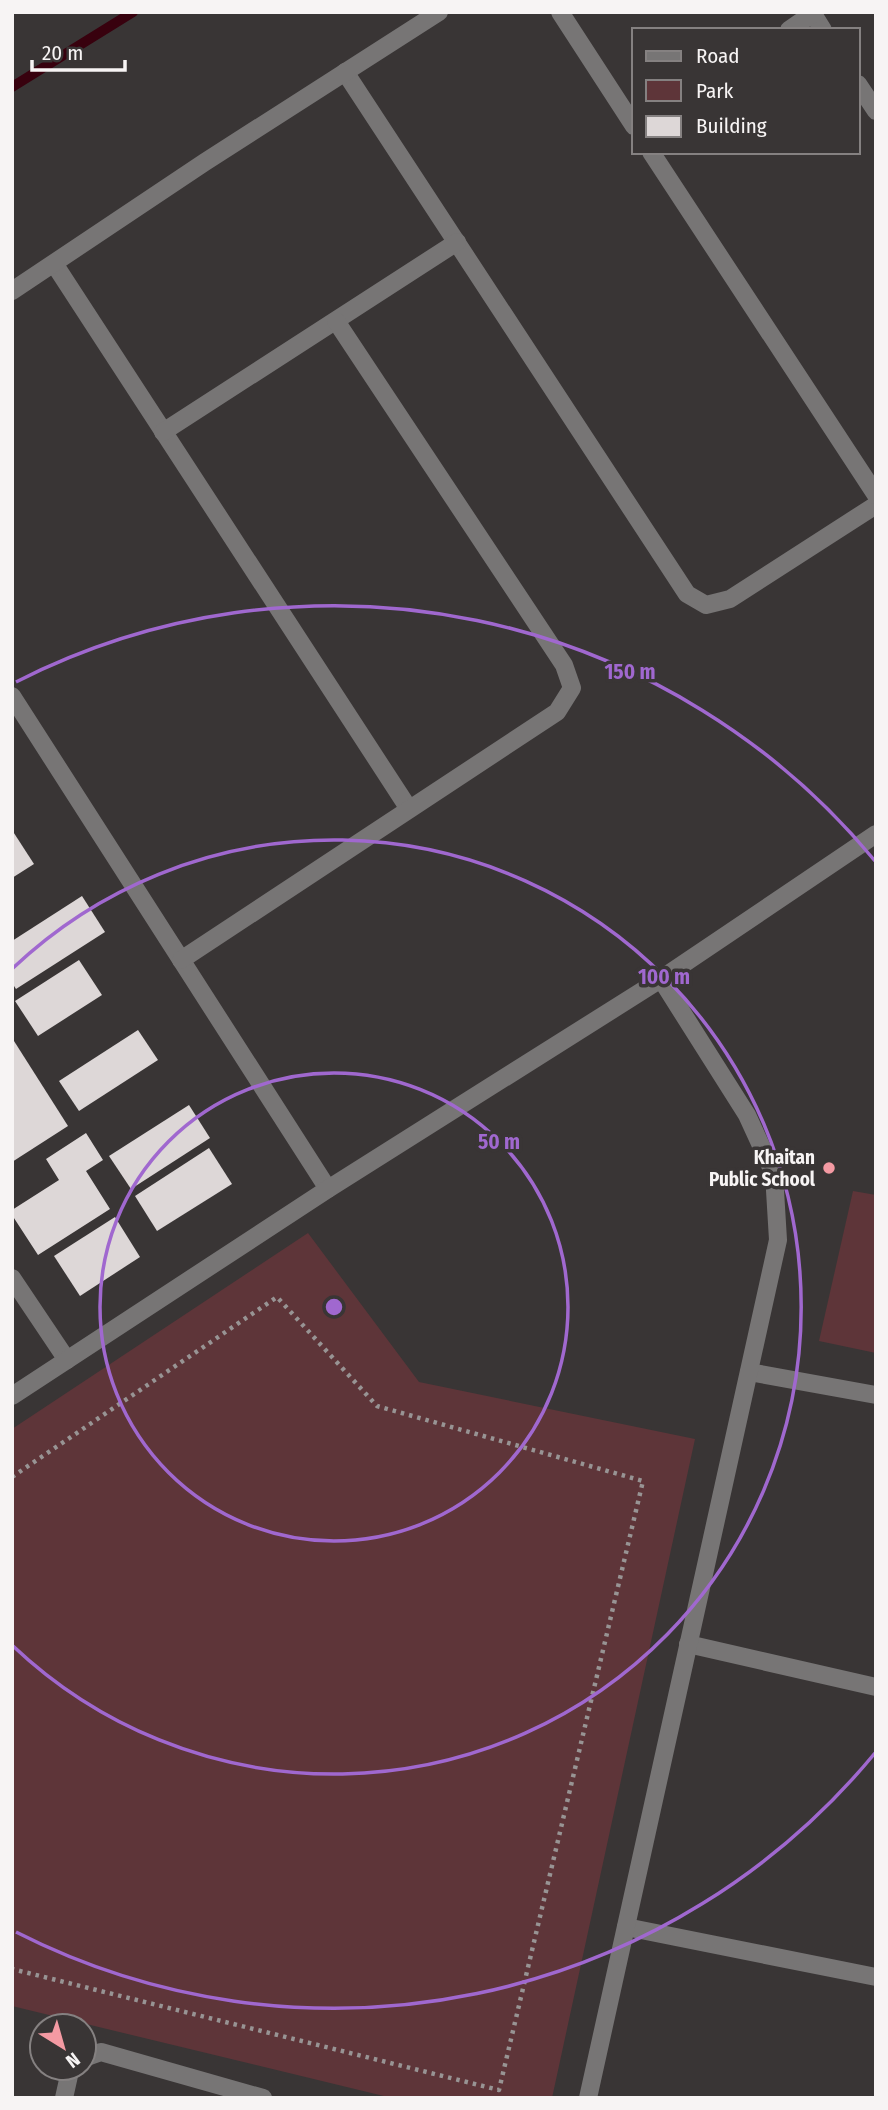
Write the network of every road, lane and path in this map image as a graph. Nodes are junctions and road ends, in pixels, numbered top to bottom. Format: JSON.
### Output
{"nodes":[{"id":1,"x":439,"y":12,"type":"edge"},
{"id":2,"x":560,"y":12,"type":"edge"},
{"id":3,"x":814,"y":13,"type":"edge"},
{"id":4,"x":792,"y":28,"type":"edge"},
{"id":5,"x":345,"y":72,"type":"junction"},
{"id":6,"x":860,"y":86,"type":"edge"},
{"id":7,"x":876,"y":111,"type":"edge"},
{"id":8,"x":632,"y":124,"type":"edge"},
{"id":9,"x":652,"y":154,"type":"edge"},
{"id":10,"x":457,"y":242,"type":"junction"},
{"id":11,"x":55,"y":265,"type":"junction"},
{"id":12,"x":12,"y":291,"type":"edge"},
{"id":13,"x":336,"y":321,"type":"junction"},
{"id":14,"x":163,"y":432,"type":"junction"},
{"id":15,"x":876,"y":495,"type":"edge"},
{"id":16,"x":876,"y":505,"type":"edge"},
{"id":17,"x":12,"y":696,"type":"edge"},
{"id":18,"x":409,"y":810,"type":"junction"},
{"id":19,"x":876,"y":834,"type":"edge"},
{"id":20,"x":181,"y":960,"type":"junction"},
{"id":21,"x":661,"y":979,"type":"junction"},
{"id":22,"x":328,"y":1189,"type":"junction"},
{"id":23,"x":12,"y":1278,"type":"edge"},
{"id":24,"x":67,"y":1360,"type":"junction"},
{"id":25,"x":749,"y":1372,"type":"junction"},
{"id":26,"x":876,"y":1395,"type":"edge"},
{"id":27,"x":12,"y":1396,"type":"edge"},
{"id":28,"x":12,"y":1477,"type":"edge"},
{"id":29,"x":688,"y":1644,"type":"junction"},
{"id":30,"x":876,"y":1687,"type":"edge"},
{"id":31,"x":626,"y":1927,"type":"junction"},
{"id":32,"x":12,"y":1969,"type":"edge"},
{"id":33,"x":876,"y":1977,"type":"edge"},
{"id":34,"x":98,"y":2053,"type":"edge"},
{"id":35,"x":255,"y":2097,"type":"edge"},
{"id":36,"x":588,"y":2098,"type":"edge"}],
"edges":[{"from":1,"to":5,"type":"street"},
{"from":2,"to":8,"type":"street"},
{"from":3,"to":4,"type":"street"},
{"from":5,"to":10,"type":"street"},
{"from":5,"to":11,"type":"street"},
{"from":6,"to":7,"type":"street"},
{"from":9,"to":15,"type":"street"},
{"from":10,"to":13,"type":"street"},
{"from":10,"to":16,"type":"street"},
{"from":11,"to":12,"type":"street"},
{"from":11,"to":14,"type":"street"},
{"from":13,"to":14,"type":"street"},
{"from":13,"to":18,"type":"street"},
{"from":14,"to":18,"type":"street"},
{"from":17,"to":20,"type":"street"},
{"from":18,"to":20,"type":"street"},
{"from":19,"to":21,"type":"street"},
{"from":20,"to":22,"type":"street"},
{"from":21,"to":22,"type":"street"},
{"from":21,"to":25,"type":"street"},
{"from":22,"to":24,"type":"street"},
{"from":23,"to":24,"type":"street"},
{"from":24,"to":27,"type":"street"},
{"from":25,"to":26,"type":"street"},
{"from":25,"to":29,"type":"street"},
{"from":28,"to":32,"type":"path"},
{"from":29,"to":30,"type":"street"},
{"from":29,"to":31,"type":"street"},
{"from":31,"to":33,"type":"street"},
{"from":31,"to":36,"type":"street"},
{"from":34,"to":35,"type":"street"}]}
